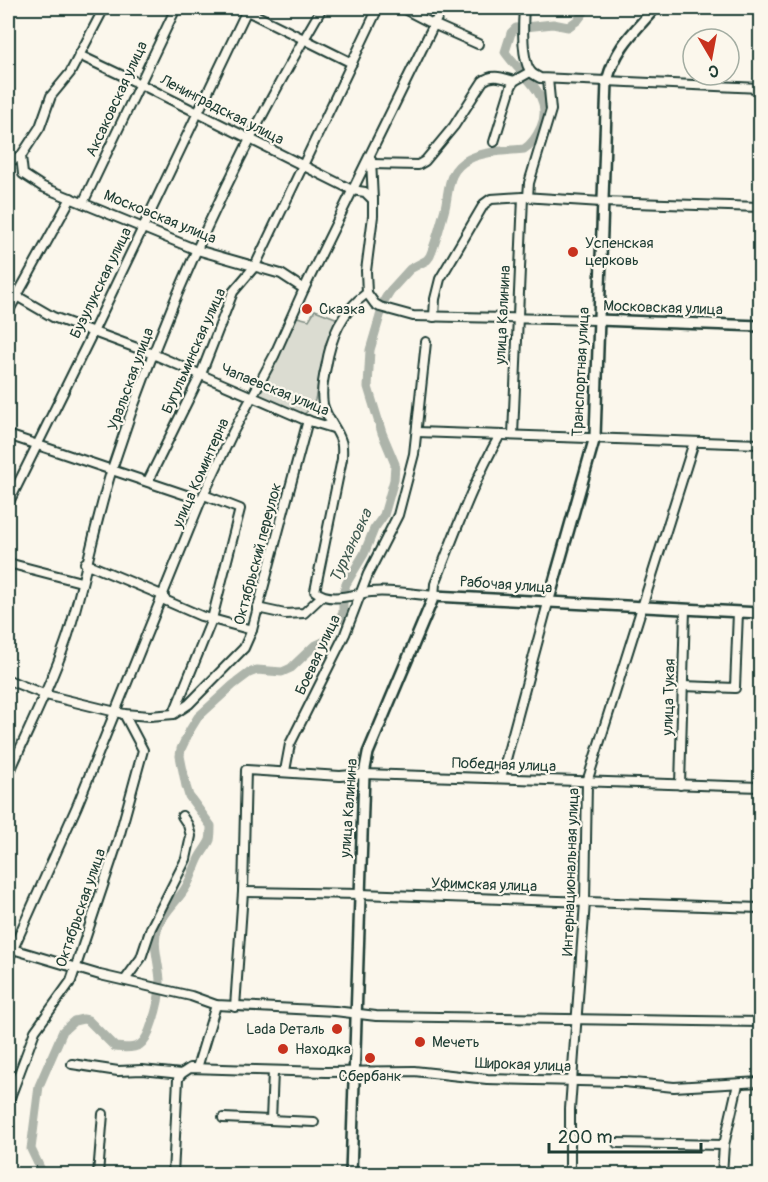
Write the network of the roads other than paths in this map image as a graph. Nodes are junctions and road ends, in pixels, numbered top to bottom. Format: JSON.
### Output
{"nodes":[{"id":1,"x":104,"y":8,"type":"edge"},
{"id":2,"x":176,"y":8,"type":"edge"},
{"id":3,"x":245,"y":8,"type":"edge"},
{"id":4,"x":322,"y":8,"type":"edge"},
{"id":5,"x":378,"y":8,"type":"edge"},
{"id":6,"x":402,"y":8,"type":"edge"},
{"id":7,"x":442,"y":8,"type":"edge"},
{"id":8,"x":524,"y":8,"type":"edge"},
{"id":9,"x":655,"y":8,"type":"edge"},
{"id":10,"x":433,"y":24,"type":"junction"},
{"id":11,"x":303,"y":40,"type":"junction"},
{"id":12,"x":478,"y":44,"type":"dead end"},
{"id":13,"x":80,"y":56,"type":"junction"},
{"id":14,"x":352,"y":63,"type":"junction"},
{"id":15,"x":530,"y":72,"type":"junction"},
{"id":16,"x":548,"y":79,"type":"junction"},
{"id":17,"x":514,"y":81,"type":"junction"},
{"id":18,"x":607,"y":81,"type":"junction"},
{"id":19,"x":140,"y":84,"type":"junction"},
{"id":20,"x":760,"y":88,"type":"edge"},
{"id":21,"x":197,"y":112,"type":"junction"},
{"id":22,"x":249,"y":138,"type":"junction"},
{"id":23,"x":494,"y":142,"type":"dead end"},
{"id":24,"x":370,"y":153,"type":"junction"},
{"id":25,"x":21,"y":156,"type":"junction"},
{"id":26,"x":8,"y":162,"type":"edge"},
{"id":27,"x":371,"y":164,"type":"junction"},
{"id":28,"x":303,"y":165,"type":"junction"},
{"id":29,"x":352,"y":190,"type":"junction"},
{"id":30,"x":526,"y":197,"type":"junction"},
{"id":31,"x":71,"y":198,"type":"junction"},
{"id":32,"x":373,"y":200,"type":"junction"},
{"id":33,"x":602,"y":202,"type":"junction"},
{"id":34,"x":84,"y":203,"type":"junction"},
{"id":35,"x":760,"y":207,"type":"edge"},
{"id":36,"x":143,"y":226,"type":"junction"},
{"id":37,"x":197,"y":250,"type":"junction"},
{"id":38,"x":255,"y":266,"type":"junction"},
{"id":39,"x":304,"y":289,"type":"junction"},
{"id":40,"x":8,"y":291,"type":"edge"},
{"id":41,"x":367,"y":294,"type":"junction"},
{"id":42,"x":16,"y":295,"type":"junction"},
{"id":43,"x":8,"y":312,"type":"edge"},
{"id":44,"x":434,"y":317,"type":"junction"},
{"id":45,"x":518,"y":318,"type":"junction"},
{"id":46,"x":598,"y":320,"type":"junction"},
{"id":47,"x":760,"y":326,"type":"edge"},
{"id":48,"x":93,"y":332,"type":"junction"},
{"id":49,"x":426,"y":342,"type":"dead end"},
{"id":50,"x":153,"y":354,"type":"junction"},
{"id":51,"x":201,"y":374,"type":"junction"},
{"id":52,"x":252,"y":395,"type":"junction"},
{"id":53,"x":308,"y":420,"type":"junction"},
{"id":54,"x":335,"y":429,"type":"junction"},
{"id":55,"x":417,"y":432,"type":"junction"},
{"id":56,"x":8,"y":435,"type":"edge"},
{"id":57,"x":500,"y":435,"type":"junction"},
{"id":58,"x":513,"y":435,"type":"junction"},
{"id":59,"x":595,"y":437,"type":"junction"},
{"id":60,"x":694,"y":442,"type":"junction"},
{"id":61,"x":38,"y":444,"type":"junction"},
{"id":62,"x":760,"y":444,"type":"edge"},
{"id":63,"x":112,"y":469,"type":"junction"},
{"id":64,"x":148,"y":482,"type":"junction"},
{"id":65,"x":202,"y":498,"type":"junction"},
{"id":66,"x":8,"y":504,"type":"edge"},
{"id":67,"x":8,"y":562,"type":"edge"},
{"id":68,"x":86,"y":563,"type":"junction"},
{"id":69,"x":81,"y":582,"type":"junction"},
{"id":70,"x":359,"y":595,"type":"junction"},
{"id":71,"x":322,"y":596,"type":"junction"},
{"id":72,"x":434,"y":596,"type":"junction"},
{"id":73,"x":163,"y":598,"type":"junction"},
{"id":74,"x":548,"y":603,"type":"junction"},
{"id":75,"x":644,"y":607,"type":"junction"},
{"id":76,"x":257,"y":608,"type":"junction"},
{"id":77,"x":685,"y":609,"type":"junction"},
{"id":78,"x":738,"y":612,"type":"junction"},
{"id":79,"x":760,"y":613,"type":"edge"},
{"id":80,"x":212,"y":619,"type":"junction"},
{"id":81,"x":252,"y":630,"type":"junction"},
{"id":82,"x":8,"y":680,"type":"edge"},
{"id":83,"x":683,"y":686,"type":"junction"},
{"id":84,"x":46,"y":695,"type":"junction"},
{"id":85,"x":115,"y":711,"type":"junction"},
{"id":86,"x":124,"y":714,"type":"junction"},
{"id":87,"x":174,"y":714,"type":"junction"},
{"id":88,"x":285,"y":771,"type":"junction"},
{"id":89,"x":364,"y":774,"type":"junction"},
{"id":90,"x":8,"y":777,"type":"edge"},
{"id":91,"x":501,"y":778,"type":"junction"},
{"id":92,"x":587,"y":782,"type":"junction"},
{"id":93,"x":680,"y":785,"type":"junction"},
{"id":94,"x":760,"y":787,"type":"edge"},
{"id":95,"x":183,"y":816,"type":"dead end"},
{"id":96,"x":243,"y":892,"type":"junction"},
{"id":97,"x":360,"y":894,"type":"junction"},
{"id":98,"x":585,"y":902,"type":"junction"},
{"id":99,"x":760,"y":908,"type":"edge"},
{"id":100,"x":10,"y":948,"type":"edge"},
{"id":101,"x":8,"y":960,"type":"edge"},
{"id":102,"x":75,"y":968,"type":"junction"},
{"id":103,"x":125,"y":980,"type":"junction"},
{"id":104,"x":216,"y":1005,"type":"junction"},
{"id":105,"x":235,"y":1007,"type":"junction"},
{"id":106,"x":356,"y":1012,"type":"junction"},
{"id":107,"x":578,"y":1021,"type":"junction"},
{"id":108,"x":760,"y":1022,"type":"edge"},
{"id":109,"x":72,"y":1064,"type":"dead end"},
{"id":110,"x":197,"y":1068,"type":"junction"},
{"id":111,"x":273,"y":1071,"type":"junction"},
{"id":112,"x":354,"y":1072,"type":"junction"},
{"id":113,"x":181,"y":1074,"type":"junction"},
{"id":114,"x":573,"y":1080,"type":"junction"},
{"id":115,"x":760,"y":1082,"type":"edge"},
{"id":116,"x":738,"y":1084,"type":"junction"},
{"id":117,"x":8,"y":1103,"type":"edge"},
{"id":118,"x":103,"y":1113,"type":"dead end"},
{"id":119,"x":223,"y":1118,"type":"dead end"},
{"id":120,"x":271,"y":1120,"type":"junction"},
{"id":121,"x":314,"y":1122,"type":"dead end"},
{"id":122,"x":617,"y":1143,"type":"dead end"},
{"id":123,"x":724,"y":1145,"type":"junction"},
{"id":124,"x":98,"y":1174,"type":"edge"},
{"id":125,"x":173,"y":1174,"type":"edge"},
{"id":126,"x":351,"y":1174,"type":"edge"},
{"id":127,"x":570,"y":1174,"type":"edge"},
{"id":128,"x":723,"y":1174,"type":"edge"}],
"edges":[{"from":1,"to":13,"type":"street"},
{"from":2,"to":19,"type":"street","name":"Аксаковская улица"},
{"from":3,"to":11,"type":"street"},
{"from":3,"to":21,"type":"street","name":"Бузулукская улица"},
{"from":4,"to":11,"type":"street","name":"Уральская улица"},
{"from":5,"to":14,"type":"street","name":"Бугульминская улица"},
{"from":6,"to":10,"type":"street"},
{"from":7,"to":10,"type":"street","name":"улица Коминтерна"},
{"from":8,"to":15,"type":"street"},
{"from":9,"to":18,"type":"main road","name":"Транспортная улица"},
{"from":10,"to":12,"type":"street"},
{"from":10,"to":24,"type":"street","name":"улица Коминтерна"},
{"from":11,"to":14,"type":"street"},
{"from":11,"to":22,"type":"street","name":"Уральская улица"},
{"from":13,"to":19,"type":"street","name":"Ленинградская улица"},
{"from":13,"to":25,"type":"street"},
{"from":14,"to":28,"type":"street","name":"Бугульминская улица"},
{"from":15,"to":16,"type":"street"},
{"from":15,"to":17,"type":"street"},
{"from":16,"to":18,"type":"street"},
{"from":16,"to":30,"type":"street","name":"улица Калинина"},
{"from":17,"to":23,"type":"street"},
{"from":17,"to":27,"type":"street"},
{"from":18,"to":20,"type":"street"},
{"from":18,"to":33,"type":"main road","name":"Транспортная улица"},
{"from":19,"to":21,"type":"street","name":"Ленинградская улица"},
{"from":19,"to":34,"type":"street","name":"Аксаковская улица"},
{"from":21,"to":22,"type":"street","name":"Ленинградская улица"},
{"from":21,"to":36,"type":"street","name":"Бузулукская улица"},
{"from":22,"to":28,"type":"street","name":"Ленинградская улица"},
{"from":22,"to":37,"type":"street","name":"Уральская улица"},
{"from":24,"to":27,"type":"street"},
{"from":24,"to":29,"type":"street","name":"улица Коминтерна"},
{"from":25,"to":26,"type":"street"},
{"from":25,"to":31,"type":"street","name":"Московская улица"},
{"from":27,"to":32,"type":"street"},
{"from":28,"to":29,"type":"street","name":"Ленинградская улица"},
{"from":28,"to":38,"type":"street","name":"Бугульминская улица"},
{"from":29,"to":32,"type":"street"},
{"from":29,"to":39,"type":"street","name":"улица Коминтерна"},
{"from":30,"to":33,"type":"street"},
{"from":30,"to":44,"type":"street"},
{"from":30,"to":45,"type":"street","name":"улица Калинина"},
{"from":31,"to":34,"type":"street","name":"Московская улица"},
{"from":31,"to":42,"type":"street"},
{"from":32,"to":41,"type":"street"},
{"from":33,"to":35,"type":"street"},
{"from":33,"to":46,"type":"main road","name":"Транспортная улица"},
{"from":34,"to":36,"type":"street","name":"Московская улица"},
{"from":36,"to":37,"type":"street","name":"Московская улица"},
{"from":36,"to":48,"type":"street","name":"Бузулукская улица"},
{"from":37,"to":38,"type":"street","name":"Московская улица"},
{"from":37,"to":50,"type":"street","name":"Уральская улица"},
{"from":38,"to":39,"type":"street","name":"Московская улица"},
{"from":38,"to":51,"type":"street","name":"Бугульминская улица"},
{"from":39,"to":52,"type":"street","name":"улица Коминтерна"},
{"from":40,"to":42,"type":"street","name":"Чапаевская улица"},
{"from":41,"to":44,"type":"street","name":"Московская улица"},
{"from":41,"to":54,"type":"street"},
{"from":42,"to":43,"type":"street"},
{"from":42,"to":48,"type":"street","name":"Чапаевская улица"},
{"from":44,"to":45,"type":"street","name":"Московская улица"},
{"from":45,"to":46,"type":"street","name":"Московская улица"},
{"from":45,"to":58,"type":"street","name":"улица Калинина"},
{"from":46,"to":47,"type":"main road","name":"Московская улица"},
{"from":46,"to":59,"type":"main road","name":"Транспортная улица"},
{"from":48,"to":50,"type":"street","name":"Чапаевская улица"},
{"from":48,"to":61,"type":"street","name":"Бузулукская улица"},
{"from":49,"to":55,"type":"street","name":"Боевая улица"},
{"from":50,"to":51,"type":"street","name":"Чапаевская улица"},
{"from":50,"to":63,"type":"street","name":"Уральская улица"},
{"from":51,"to":52,"type":"street","name":"Чапаевская улица"},
{"from":51,"to":64,"type":"street","name":"Бугульминская улица"},
{"from":52,"to":53,"type":"street","name":"Чапаевская улица"},
{"from":52,"to":65,"type":"street","name":"улица Коминтерна"},
{"from":53,"to":54,"type":"street","name":"Чапаевская улица"},
{"from":53,"to":76,"type":"street","name":"Октябрьский переулок"},
{"from":54,"to":71,"type":"street"},
{"from":55,"to":57,"type":"street"},
{"from":55,"to":70,"type":"street","name":"Боевая улица"},
{"from":56,"to":61,"type":"street"},
{"from":57,"to":58,"type":"street"},
{"from":57,"to":72,"type":"street","name":"улица Калинина"},
{"from":58,"to":59,"type":"street"},
{"from":59,"to":60,"type":"street"},
{"from":59,"to":74,"type":"main road","name":"Транспортная улица"},
{"from":60,"to":62,"type":"street"},
{"from":60,"to":75,"type":"street","name":"Интернациональная улица"},
{"from":61,"to":63,"type":"street"},
{"from":61,"to":66,"type":"street","name":"Бузулукская улица"},
{"from":63,"to":64,"type":"street"},
{"from":63,"to":68,"type":"street","name":"Уральская улица"},
{"from":64,"to":65,"type":"street"},
{"from":65,"to":73,"type":"street","name":"улица Коминтерна"},
{"from":65,"to":80,"type":"street"},
{"from":67,"to":69,"type":"street"},
{"from":68,"to":69,"type":"street","name":"Уральская улица"},
{"from":68,"to":73,"type":"street"},
{"from":69,"to":84,"type":"street","name":"Уральская улица"},
{"from":70,"to":71,"type":"street","name":"Рабочая улица"},
{"from":70,"to":72,"type":"street","name":"Рабочая улица"},
{"from":70,"to":88,"type":"street","name":"Боевая улица"},
{"from":71,"to":76,"type":"street"},
{"from":72,"to":74,"type":"main road","name":"Рабочая улица"},
{"from":72,"to":89,"type":"main road","name":"улица Калинина"},
{"from":73,"to":80,"type":"street"},
{"from":73,"to":85,"type":"street","name":"улица Коминтерна"},
{"from":74,"to":75,"type":"main road","name":"Рабочая улица"},
{"from":74,"to":91,"type":"street","name":"Транспортная улица"},
{"from":75,"to":77,"type":"main road","name":"Рабочая улица"},
{"from":75,"to":92,"type":"street","name":"Интернациональная улица"},
{"from":76,"to":81,"type":"street","name":"Октябрьский переулок"},
{"from":77,"to":78,"type":"main road","name":"Рабочая улица"},
{"from":77,"to":83,"type":"street","name":"улица Тукая"},
{"from":78,"to":79,"type":"main road","name":"Рабочая улица"},
{"from":78,"to":83,"type":"street"},
{"from":80,"to":81,"type":"street"},
{"from":80,"to":87,"type":"street"},
{"from":81,"to":87,"type":"street","name":"Октябрьский переулок"},
{"from":82,"to":84,"type":"street"},
{"from":83,"to":93,"type":"street","name":"улица Тукая"},
{"from":84,"to":85,"type":"street"},
{"from":84,"to":90,"type":"street","name":"Уральская улица"},
{"from":85,"to":86,"type":"street"},
{"from":85,"to":100,"type":"street","name":"улица Коминтерна"},
{"from":86,"to":87,"type":"street"},
{"from":86,"to":102,"type":"street","name":"Октябрьская улица"},
{"from":88,"to":89,"type":"street","name":"Победная улица"},
{"from":88,"to":96,"type":"street","name":"Победная улица"},
{"from":89,"to":91,"type":"street","name":"Победная улица"},
{"from":89,"to":97,"type":"main road","name":"улица Калинина"},
{"from":91,"to":92,"type":"street","name":"Победная улица"},
{"from":92,"to":93,"type":"street","name":"Победная улица"},
{"from":92,"to":98,"type":"street","name":"Интернациональная улица"},
{"from":93,"to":94,"type":"street","name":"Победная улица"},
{"from":95,"to":103,"type":"street"},
{"from":96,"to":97,"type":"street","name":"Уфимская улица"},
{"from":96,"to":105,"type":"street"},
{"from":97,"to":98,"type":"street","name":"Уфимская улица"},
{"from":97,"to":106,"type":"main road","name":"улица Калинина"},
{"from":98,"to":99,"type":"street","name":"Уфимская улица"},
{"from":98,"to":107,"type":"street","name":"Интернациональная улица"},
{"from":100,"to":101,"type":"street","name":"улица Коминтерна"},
{"from":100,"to":102,"type":"street"},
{"from":102,"to":103,"type":"street"},
{"from":102,"to":117,"type":"street","name":"Октябрьская улица"},
{"from":103,"to":104,"type":"street"},
{"from":104,"to":105,"type":"street"},
{"from":104,"to":110,"type":"street"},
{"from":105,"to":106,"type":"street"},
{"from":106,"to":107,"type":"street"},
{"from":106,"to":112,"type":"main road","name":"улица Калинина"},
{"from":107,"to":108,"type":"street"},
{"from":107,"to":114,"type":"street","name":"Интернациональная улица"},
{"from":109,"to":113,"type":"street","name":"Широкая улица"},
{"from":110,"to":111,"type":"street","name":"Широкая улица"},
{"from":110,"to":113,"type":"street","name":"Широкая улица"},
{"from":111,"to":112,"type":"street","name":"Широкая улица"},
{"from":111,"to":120,"type":"street"},
{"from":112,"to":114,"type":"street","name":"Широкая улица"},
{"from":112,"to":126,"type":"main road","name":"улица Калинина"},
{"from":113,"to":125,"type":"street"},
{"from":114,"to":116,"type":"street","name":"Широкая улица"},
{"from":114,"to":127,"type":"street","name":"Интернациональная улица"},
{"from":115,"to":116,"type":"street","name":"Широкая улица"},
{"from":116,"to":123,"type":"street"},
{"from":118,"to":124,"type":"street"},
{"from":119,"to":120,"type":"street"},
{"from":120,"to":121,"type":"street"},
{"from":122,"to":123,"type":"street"},
{"from":123,"to":128,"type":"street"}]}
